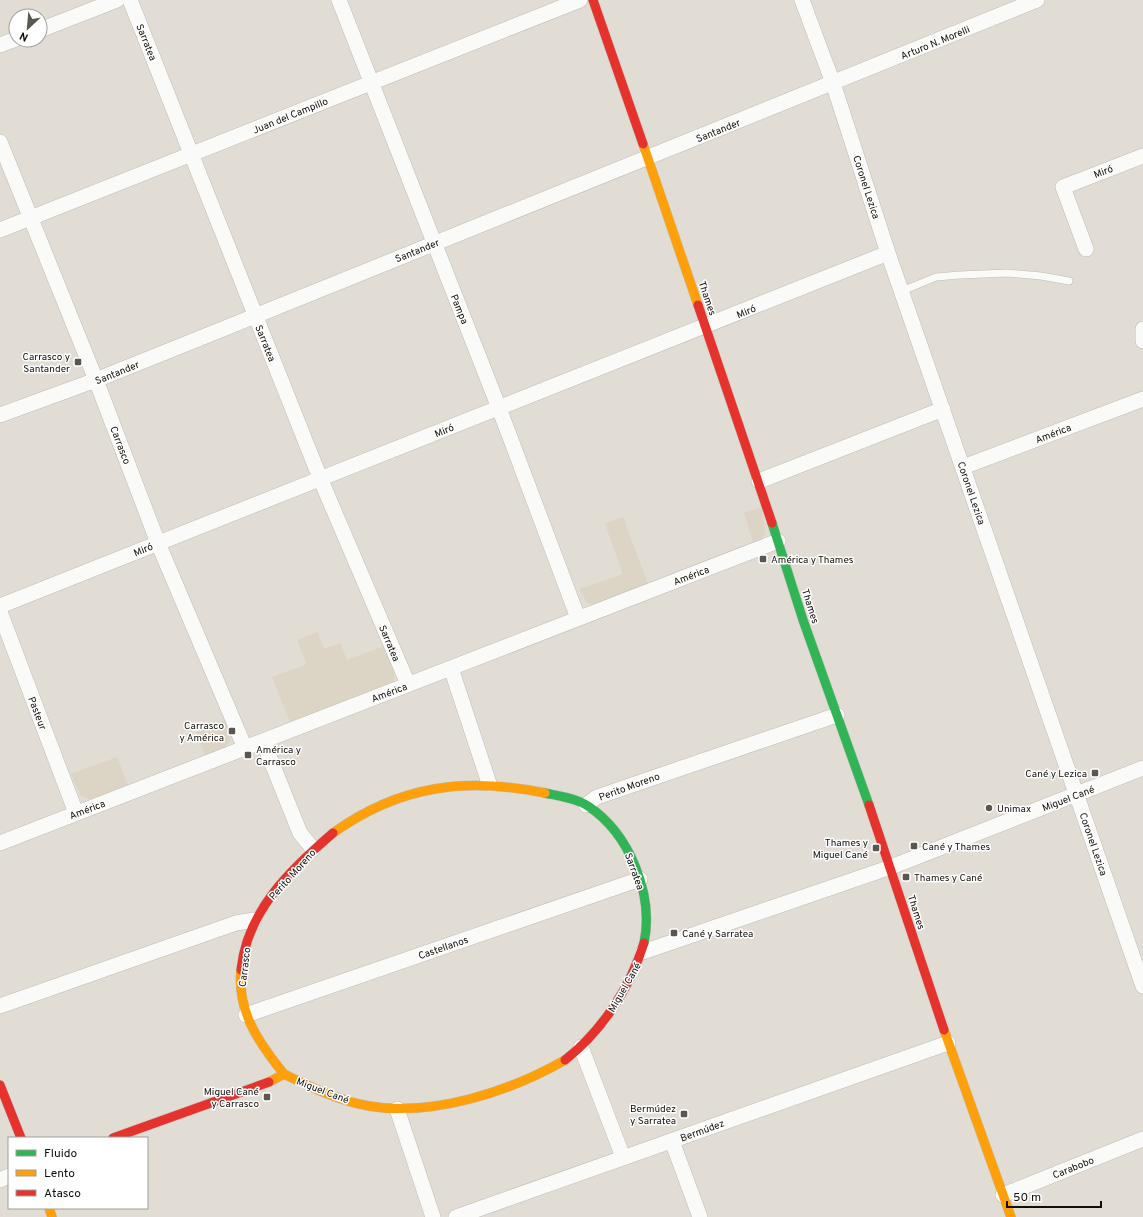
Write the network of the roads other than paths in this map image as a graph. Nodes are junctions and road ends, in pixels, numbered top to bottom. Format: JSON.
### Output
{"nodes":[{"id":1,"x":117,"y":0,"type":"edge"},
{"id":2,"x":130,"y":0,"type":"edge"},
{"id":3,"x":339,"y":0,"type":"edge"},
{"id":4,"x":580,"y":0,"type":"edge"},
{"id":5,"x":593,"y":0,"type":"edge"},
{"id":6,"x":802,"y":0,"type":"edge"},
{"id":7,"x":1037,"y":0,"type":"edge"},
{"id":8,"x":48,"y":27,"type":"edge"},
{"id":9,"x":372,"y":82,"type":"junction"},
{"id":10,"x":833,"y":83,"type":"junction"},
{"id":11,"x":0,"y":142,"type":"edge"},
{"id":12,"x":192,"y":154,"type":"junction"},
{"id":13,"x":1143,"y":156,"type":"edge"},
{"id":14,"x":648,"y":158,"type":"junction"},
{"id":15,"x":30,"y":218,"type":"junction"},
{"id":16,"x":0,"y":230,"type":"edge"},
{"id":17,"x":434,"y":243,"type":"junction"},
{"id":18,"x":1086,"y":249,"type":"dead end"},
{"id":19,"x":888,"y":253,"type":"junction"},
{"id":20,"x":1069,"y":281,"type":"dead end"},
{"id":21,"x":902,"y":290,"type":"junction"},
{"id":22,"x":255,"y":316,"type":"junction"},
{"id":23,"x":706,"y":327,"type":"junction"},
{"id":24,"x":96,"y":380,"type":"junction"},
{"id":25,"x":1143,"y":399,"type":"edge"},
{"id":26,"x":499,"y":408,"type":"junction"},
{"id":27,"x":943,"y":409,"type":"junction"},
{"id":28,"x":0,"y":415,"type":"edge"},
{"id":29,"x":963,"y":467,"type":"junction"},
{"id":30,"x":320,"y":478,"type":"junction"},
{"id":31,"x":759,"y":481,"type":"junction"},
{"id":32,"x":778,"y":542,"type":"junction"},
{"id":33,"x":158,"y":543,"type":"junction"},
{"id":34,"x":0,"y":606,"type":"edge"},
{"id":35,"x":0,"y":612,"type":"edge"},
{"id":36,"x":578,"y":618,"type":"junction"},
{"id":37,"x":450,"y":668,"type":"junction"},
{"id":38,"x":408,"y":684,"type":"junction"},
{"id":39,"x":837,"y":715,"type":"junction"},
{"id":40,"x":263,"y":741,"type":"junction"},
{"id":41,"x":245,"y":748,"type":"junction"},
{"id":42,"x":1143,"y":768,"type":"edge"},
{"id":43,"x":489,"y":783,"type":"junction"},
{"id":44,"x":1077,"y":794,"type":"junction"},
{"id":45,"x":586,"y":805,"type":"junction"},
{"id":46,"x":76,"y":813,"type":"junction"},
{"id":47,"x":0,"y":843,"type":"edge"},
{"id":48,"x":313,"y":848,"type":"junction"},
{"id":49,"x":891,"y":867,"type":"junction"},
{"id":50,"x":640,"y":879,"type":"junction"},
{"id":51,"x":254,"y":920,"type":"junction"},
{"id":52,"x":643,"y":952,"type":"junction"},
{"id":53,"x":1143,"y":986,"type":"edge"},
{"id":54,"x":0,"y":1006,"type":"edge"},
{"id":55,"x":246,"y":1015,"type":"junction"},
{"id":56,"x":948,"y":1043,"type":"junction"},
{"id":57,"x":581,"y":1047,"type":"junction"},
{"id":58,"x":284,"y":1074,"type":"junction"},
{"id":59,"x":0,"y":1085,"type":"edge"},
{"id":60,"x":397,"y":1109,"type":"junction"},
{"id":61,"x":21,"y":1137,"type":"edge"},
{"id":62,"x":116,"y":1137,"type":"edge"},
{"id":63,"x":1143,"y":1139,"type":"edge"},
{"id":64,"x":672,"y":1141,"type":"junction"},
{"id":65,"x":623,"y":1157,"type":"junction"},
{"id":66,"x":1003,"y":1195,"type":"junction"},
{"id":67,"x":479,"y":1213,"type":"edge"},
{"id":68,"x":433,"y":1217,"type":"edge"},
{"id":69,"x":456,"y":1217,"type":"edge"},
{"id":70,"x":700,"y":1217,"type":"edge"},
{"id":71,"x":1011,"y":1217,"type":"edge"}],
"edges":[{"from":1,"to":8,"type":"street"},
{"from":2,"to":12,"type":"street","name":"Sarratea"},
{"from":3,"to":9,"type":"street","name":"Pampa"},
{"from":4,"to":9,"type":"street","name":"Juan del Campillo"},
{"from":5,"to":14,"type":"street","name":"Thames"},
{"from":6,"to":10,"type":"street","name":"Coronel Lezica"},
{"from":7,"to":10,"type":"street","name":"Arturo N. Morelli"},
{"from":9,"to":12,"type":"street","name":"Juan del Campillo"},
{"from":9,"to":17,"type":"street","name":"Pampa"},
{"from":10,"to":14,"type":"street","name":"Santander"},
{"from":10,"to":19,"type":"street","name":"Coronel Lezica"},
{"from":11,"to":15,"type":"street","name":"Carrasco"},
{"from":12,"to":15,"type":"street","name":"Juan del Campillo"},
{"from":12,"to":22,"type":"street","name":"Sarratea"},
{"from":13,"to":18,"type":"street","name":"Miró"},
{"from":14,"to":17,"type":"street","name":"Santander"},
{"from":14,"to":23,"type":"street","name":"Thames"},
{"from":15,"to":16,"type":"street","name":"Juan del Campillo"},
{"from":15,"to":24,"type":"street","name":"Carrasco"},
{"from":17,"to":22,"type":"street","name":"Santander"},
{"from":17,"to":26,"type":"street","name":"Pampa"},
{"from":19,"to":21,"type":"street","name":"Coronel Lezica"},
{"from":19,"to":23,"type":"street","name":"Miró"},
{"from":20,"to":21,"type":"lane"},
{"from":21,"to":27,"type":"street","name":"Coronel Lezica"},
{"from":22,"to":24,"type":"street","name":"Santander"},
{"from":22,"to":30,"type":"street","name":"Sarratea"},
{"from":23,"to":26,"type":"street","name":"Miró"},
{"from":23,"to":31,"type":"street","name":"Thames"},
{"from":24,"to":28,"type":"street","name":"Santander"},
{"from":24,"to":33,"type":"street","name":"Carrasco"},
{"from":25,"to":29,"type":"street","name":"América"},
{"from":26,"to":30,"type":"street","name":"Miró"},
{"from":26,"to":36,"type":"street","name":"Pampa"},
{"from":27,"to":29,"type":"street","name":"Coronel Lezica"},
{"from":27,"to":31,"type":"street"},
{"from":29,"to":44,"type":"street","name":"Coronel Lezica"},
{"from":30,"to":33,"type":"street","name":"Miró"},
{"from":30,"to":38,"type":"street","name":"Sarratea"},
{"from":31,"to":32,"type":"street","name":"Thames"},
{"from":32,"to":36,"type":"street","name":"América"},
{"from":32,"to":39,"type":"street","name":"Thames"},
{"from":33,"to":34,"type":"street","name":"Miró"},
{"from":33,"to":41,"type":"street","name":"Carrasco"},
{"from":35,"to":46,"type":"street","name":"Pasteur"},
{"from":36,"to":37,"type":"street","name":"América"},
{"from":37,"to":38,"type":"street","name":"América"},
{"from":37,"to":43,"type":"street"},
{"from":38,"to":40,"type":"street","name":"América"},
{"from":39,"to":45,"type":"street","name":"Perito Moreno"},
{"from":39,"to":49,"type":"street","name":"Thames"},
{"from":40,"to":41,"type":"street","name":"América"},
{"from":40,"to":48,"type":"street"},
{"from":41,"to":46,"type":"street","name":"América"},
{"from":42,"to":44,"type":"street","name":"Miguel Cané"},
{"from":43,"to":45,"type":"street","name":"Perito Moreno"},
{"from":43,"to":48,"type":"street","name":"Perito Moreno"},
{"from":44,"to":49,"type":"street","name":"Miguel Cané"},
{"from":44,"to":53,"type":"street","name":"Coronel Lezica"},
{"from":45,"to":50,"type":"street","name":"Sarratea"},
{"from":46,"to":47,"type":"street","name":"América"},
{"from":48,"to":51,"type":"street","name":"Perito Moreno"},
{"from":49,"to":52,"type":"street","name":"Miguel Cané"},
{"from":49,"to":56,"type":"street","name":"Thames"},
{"from":50,"to":52,"type":"street","name":"Sarratea"},
{"from":50,"to":55,"type":"street","name":"Castellanos"},
{"from":51,"to":54,"type":"street"},
{"from":51,"to":55,"type":"street","name":"Carrasco"},
{"from":52,"to":57,"type":"street","name":"Miguel Cané"},
{"from":55,"to":58,"type":"street","name":"Carrasco"},
{"from":56,"to":64,"type":"street","name":"Bermúdez"},
{"from":56,"to":66,"type":"street","name":"Thames"},
{"from":57,"to":60,"type":"street","name":"Miguel Cané"},
{"from":57,"to":65,"type":"street"},
{"from":58,"to":60,"type":"street","name":"Miguel Cané"},
{"from":58,"to":62,"type":"street","name":"Miguel Cané"},
{"from":59,"to":61,"type":"street"},
{"from":60,"to":68,"type":"street"},
{"from":63,"to":66,"type":"street","name":"Carabobo"},
{"from":64,"to":65,"type":"street","name":"Bermúdez"},
{"from":64,"to":70,"type":"street"},
{"from":65,"to":67,"type":"street","name":"Bermúdez"},
{"from":66,"to":71,"type":"street","name":"Thames"},
{"from":67,"to":69,"type":"street","name":"Bermúdez"}]}
